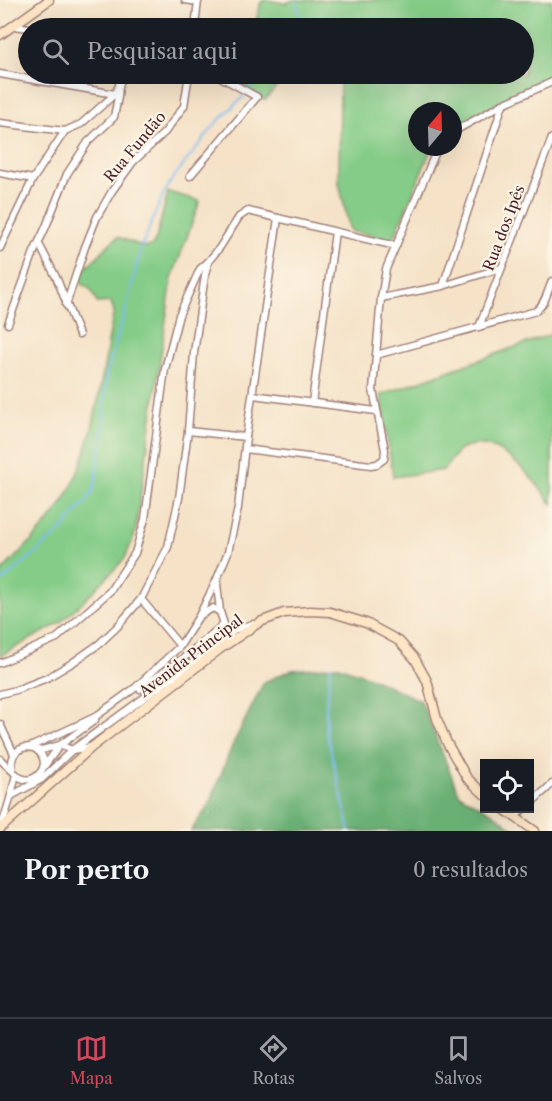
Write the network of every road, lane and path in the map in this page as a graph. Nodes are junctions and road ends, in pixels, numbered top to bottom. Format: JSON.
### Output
{"nodes":[{"id":1,"x":49,"y":0,"type":"edge"},
{"id":2,"x":185,"y":0,"type":"edge"},
{"id":3,"x":198,"y":1,"type":"edge"},
{"id":4,"x":25,"y":18,"type":"edge"},
{"id":5,"x":196,"y":18,"type":"edge"},
{"id":6,"x":18,"y":23,"type":"edge"},
{"id":7,"x":14,"y":26,"type":"junction"},
{"id":8,"x":18,"y":27,"type":"edge"},
{"id":9,"x":0,"y":35,"type":"edge"},
{"id":10,"x":0,"y":74,"type":"edge"},
{"id":11,"x":18,"y":77,"type":"edge"},
{"id":12,"x":552,"y":82,"type":"edge"},
{"id":13,"x":58,"y":84,"type":"edge"},
{"id":14,"x":187,"y":84,"type":"edge"},
{"id":15,"x":233,"y":84,"type":"edge"},
{"id":16,"x":119,"y":85,"type":"joint"},
{"id":17,"x":115,"y":94,"type":"junction"},
{"id":18,"x":503,"y":104,"type":"junction"},
{"id":19,"x":0,"y":123,"type":"edge"},
{"id":20,"x":462,"y":127,"type":"edge"},
{"id":21,"x":65,"y":131,"type":"junction"},
{"id":22,"x":552,"y":138,"type":"edge"},
{"id":23,"x":434,"y":156,"type":"edge"},
{"id":24,"x":0,"y":173,"type":"edge"},
{"id":25,"x":190,"y":176,"type":"dead end"},
{"id":26,"x":33,"y":179,"type":"junction"},
{"id":27,"x":278,"y":218,"type":"junction"},
{"id":28,"x":335,"y":232,"type":"junction"},
{"id":29,"x":4,"y":233,"type":"edge"},
{"id":30,"x":39,"y":244,"type":"junction"},
{"id":31,"x":396,"y":246,"type":"junction"},
{"id":32,"x":0,"y":248,"type":"edge"},
{"id":33,"x":208,"y":262,"type":"junction"},
{"id":34,"x":501,"y":268,"type":"junction"},
{"id":35,"x":552,"y":281,"type":"edge"},
{"id":36,"x":442,"y":286,"type":"junction"},
{"id":37,"x":381,"y":298,"type":"junction"},
{"id":38,"x":66,"y":305,"type":"junction"},
{"id":39,"x":9,"y":324,"type":"dead end"},
{"id":40,"x":479,"y":327,"type":"junction"},
{"id":41,"x":79,"y":335,"type":"dead end"},
{"id":42,"x":376,"y":355,"type":"junction"},
{"id":43,"x":253,"y":395,"type":"junction"},
{"id":44,"x":312,"y":403,"type":"junction"},
{"id":45,"x":376,"y":411,"type":"junction"},
{"id":46,"x":188,"y":430,"type":"junction"},
{"id":47,"x":246,"y":437,"type":"junction"},
{"id":48,"x":245,"y":449,"type":"junction"},
{"id":49,"x":217,"y":579,"type":"junction"},
{"id":50,"x":141,"y":599,"type":"junction"},
{"id":51,"x":220,"y":612,"type":"junction"},
{"id":52,"x":199,"y":616,"type":"junction"},
{"id":53,"x":260,"y":622,"type":"junction"},
{"id":54,"x":180,"y":646,"type":"junction"},
{"id":55,"x":186,"y":656,"type":"junction"},
{"id":56,"x":0,"y":663,"type":"edge"},
{"id":57,"x":192,"y":663,"type":"junction"},
{"id":58,"x":0,"y":694,"type":"edge"},
{"id":59,"x":151,"y":698,"type":"junction"},
{"id":60,"x":0,"y":723,"type":"edge"},
{"id":61,"x":60,"y":745,"type":"junction"},
{"id":62,"x":30,"y":747,"type":"junction"},
{"id":63,"x":92,"y":747,"type":"junction"},
{"id":64,"x":72,"y":750,"type":"junction"},
{"id":65,"x":38,"y":751,"type":"junction"},
{"id":66,"x":13,"y":756,"type":"junction"},
{"id":67,"x":0,"y":758,"type":"edge"},
{"id":68,"x":43,"y":768,"type":"junction"},
{"id":69,"x":14,"y":772,"type":"junction"},
{"id":70,"x":40,"y":777,"type":"junction"},
{"id":71,"x":552,"y":784,"type":"edge"},
{"id":72,"x":480,"y":790,"type":"edge"},
{"id":73,"x":11,"y":796,"type":"junction"},
{"id":74,"x":534,"y":800,"type":"edge"},
{"id":75,"x":508,"y":813,"type":"edge"},
{"id":76,"x":519,"y":813,"type":"edge"},
{"id":77,"x":514,"y":818,"type":"junction"},
{"id":78,"x":0,"y":829,"type":"edge"},
{"id":79,"x":535,"y":831,"type":"edge"}],
"edges":[{"from":1,"to":4,"type":"street"},
{"from":2,"to":3,"type":"street"},
{"from":3,"to":5,"type":"street"},
{"from":6,"to":7,"type":"street"},
{"from":7,"to":8,"type":"street"},
{"from":7,"to":9,"type":"street"},
{"from":10,"to":11,"type":"street"},
{"from":12,"to":18,"type":"street"},
{"from":13,"to":17,"type":"street"},
{"from":14,"to":38,"type":"street","name":"Rua Fundão"},
{"from":15,"to":25,"type":"street"},
{"from":16,"to":17,"type":"street"},
{"from":16,"to":30,"type":"street"},
{"from":17,"to":21,"type":"street"},
{"from":18,"to":20,"type":"street"},
{"from":18,"to":36,"type":"street"},
{"from":19,"to":21,"type":"street"},
{"from":21,"to":26,"type":"street"},
{"from":22,"to":34,"type":"street","name":"Rua dos Ipês"},
{"from":23,"to":31,"type":"street"},
{"from":24,"to":26,"type":"street"},
{"from":26,"to":29,"type":"street"},
{"from":27,"to":28,"type":"street"},
{"from":27,"to":33,"type":"street"},
{"from":27,"to":43,"type":"street"},
{"from":28,"to":31,"type":"street"},
{"from":28,"to":44,"type":"street"},
{"from":29,"to":32,"type":"street"},
{"from":30,"to":38,"type":"street"},
{"from":30,"to":39,"type":"street"},
{"from":31,"to":37,"type":"street"},
{"from":33,"to":46,"type":"street"},
{"from":33,"to":56,"type":"street"},
{"from":34,"to":36,"type":"street"},
{"from":34,"to":40,"type":"street","name":"Rua dos Ipês"},
{"from":35,"to":40,"type":"street"},
{"from":36,"to":37,"type":"street"},
{"from":37,"to":42,"type":"street"},
{"from":38,"to":41,"type":"street"},
{"from":40,"to":42,"type":"street"},
{"from":42,"to":45,"type":"street"},
{"from":43,"to":44,"type":"street"},
{"from":43,"to":47,"type":"street"},
{"from":44,"to":45,"type":"street"},
{"from":45,"to":48,"type":"street"},
{"from":46,"to":47,"type":"street"},
{"from":46,"to":50,"type":"street"},
{"from":47,"to":48,"type":"street"},
{"from":48,"to":49,"type":"street"},
{"from":49,"to":51,"type":"street"},
{"from":49,"to":52,"type":"street"},
{"from":50,"to":54,"type":"street"},
{"from":50,"to":58,"type":"street"},
{"from":51,"to":52,"type":"street"},
{"from":51,"to":55,"type":"street"},
{"from":52,"to":54,"type":"street"},
{"from":53,"to":57,"type":"street"},
{"from":53,"to":59,"type":"street","name":"Avenida Principal"},
{"from":53,"to":72,"type":"street","name":"Avenida Principal"},
{"from":54,"to":62,"type":"street"},
{"from":55,"to":57,"type":"street"},
{"from":55,"to":61,"type":"street"},
{"from":57,"to":59,"type":"street"},
{"from":59,"to":63,"type":"street","name":"Avenida Principal"},
{"from":59,"to":64,"type":"street"},
{"from":60,"to":66,"type":"street"},
{"from":61,"to":64,"type":"street"},
{"from":61,"to":65,"type":"street"},
{"from":61,"to":68,"type":"street"},
{"from":62,"to":65,"type":"street"},
{"from":62,"to":66,"type":"street"},
{"from":63,"to":64,"type":"street"},
{"from":63,"to":78,"type":"street","name":"Avenida Principal"},
{"from":64,"to":70,"type":"street"},
{"from":65,"to":68,"type":"street"},
{"from":66,"to":67,"type":"street"},
{"from":66,"to":69,"type":"street"},
{"from":67,"to":69,"type":"street"},
{"from":68,"to":70,"type":"street"},
{"from":69,"to":70,"type":"street"},
{"from":69,"to":73,"type":"street"},
{"from":70,"to":73,"type":"street"},
{"from":71,"to":74,"type":"street"},
{"from":73,"to":78,"type":"street"},
{"from":75,"to":77,"type":"street"},
{"from":76,"to":77,"type":"street"},
{"from":77,"to":79,"type":"street"}]}
